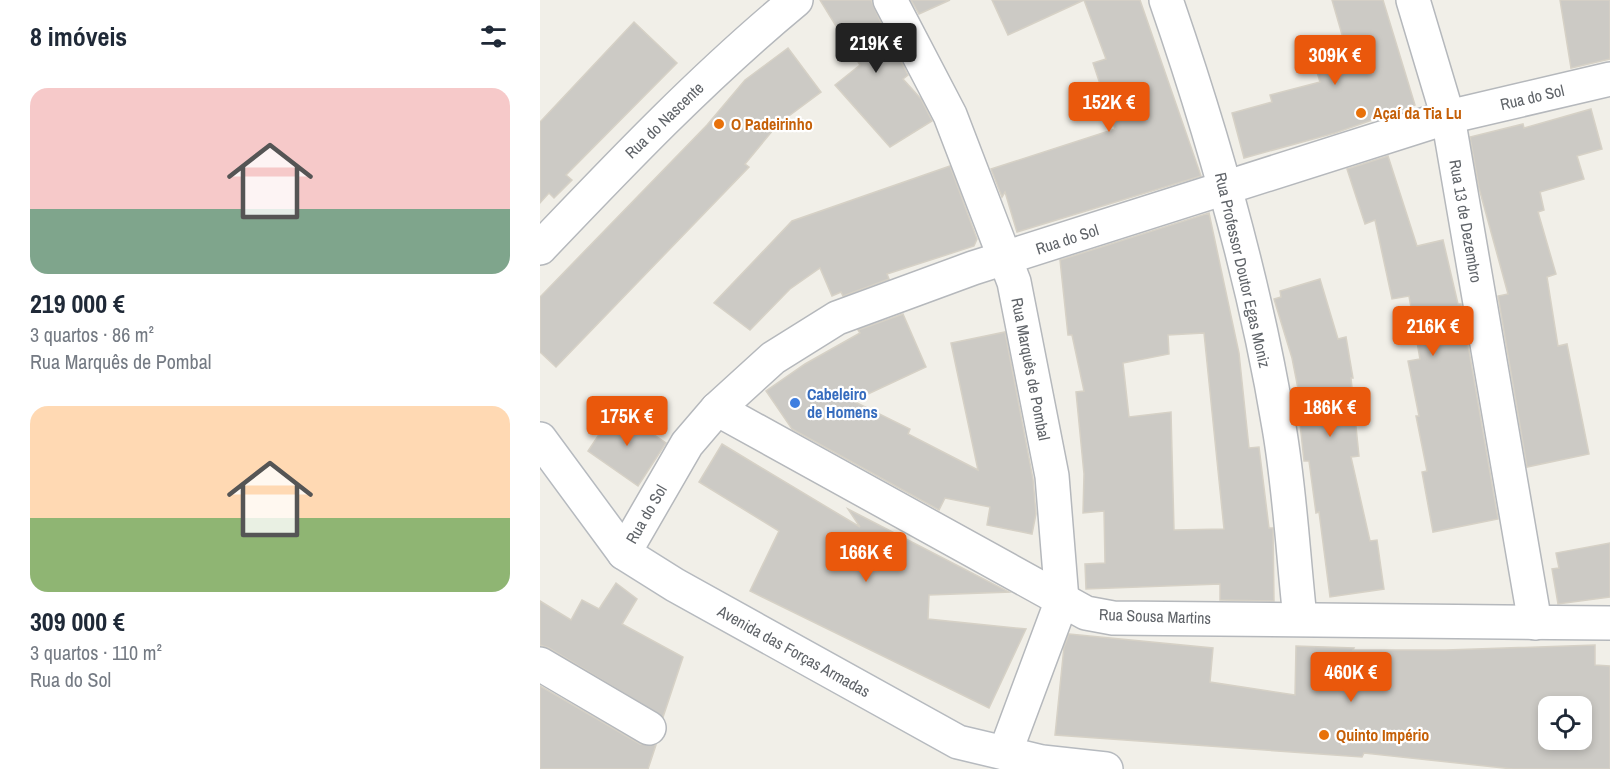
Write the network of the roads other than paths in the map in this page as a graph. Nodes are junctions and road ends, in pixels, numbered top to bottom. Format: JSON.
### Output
{"nodes":[{"id":1,"x":796,"y":0,"type":"edge"},
{"id":2,"x":891,"y":0,"type":"edge"},
{"id":3,"x":1166,"y":0,"type":"edge"},
{"id":4,"x":1413,"y":0,"type":"edge"},
{"id":5,"x":1610,"y":79,"type":"edge"},
{"id":6,"x":1448,"y":117,"type":"junction"},
{"id":7,"x":1225,"y":189,"type":"junction"},
{"id":8,"x":540,"y":248,"type":"edge"},
{"id":9,"x":1005,"y":258,"type":"junction"},
{"id":10,"x":717,"y":409,"type":"junction"},
{"id":11,"x":540,"y":439,"type":"edge"},
{"id":12,"x":624,"y":553,"type":"junction"},
{"id":13,"x":1062,"y":600,"type":"junction"},
{"id":14,"x":1300,"y":618,"type":"junction"},
{"id":15,"x":1535,"y":622,"type":"junction"},
{"id":16,"x":1610,"y":623,"type":"edge"},
{"id":17,"x":540,"y":664,"type":"edge"},
{"id":18,"x":649,"y":728,"type":"dead end"},
{"id":19,"x":1005,"y":753,"type":"junction"},
{"id":20,"x":1106,"y":769,"type":"edge"}],
"edges":[{"from":1,"to":8,"type":"street","name":"Rua do Nascente"},
{"from":2,"to":9,"type":"street","name":"Rua Marquês de Pombal"},
{"from":3,"to":7,"type":"street","name":"Rua Professor Doutor Egas Moniz"},
{"from":4,"to":6,"type":"street","name":"Rua 13 de Dezembro"},
{"from":5,"to":6,"type":"street","name":"Rua do Sol"},
{"from":6,"to":7,"type":"street","name":"Rua do Sol"},
{"from":6,"to":15,"type":"street","name":"Rua 13 de Dezembro"},
{"from":7,"to":9,"type":"street","name":"Rua do Sol"},
{"from":7,"to":14,"type":"street","name":"Rua Professor Doutor Egas Moniz"},
{"from":9,"to":10,"type":"street","name":"Rua do Sol"},
{"from":9,"to":13,"type":"street","name":"Rua Marquês de Pombal"},
{"from":10,"to":12,"type":"street","name":"Rua do Sol"},
{"from":10,"to":13,"type":"street","name":"Rua Sousa Martins"},
{"from":11,"to":12,"type":"street","name":"Avenida das Forças Armadas"},
{"from":12,"to":19,"type":"street","name":"Avenida das Forças Armadas"},
{"from":13,"to":14,"type":"street","name":"Rua Sousa Martins"},
{"from":13,"to":19,"type":"street","name":"Rua Marquês de Pombal"},
{"from":14,"to":15,"type":"street","name":"Rua Sousa Martins"},
{"from":15,"to":16,"type":"street","name":"Rua Sousa Martins"},
{"from":17,"to":18,"type":"street"},
{"from":19,"to":20,"type":"street","name":"Avenida das Forças Armadas"}]}
